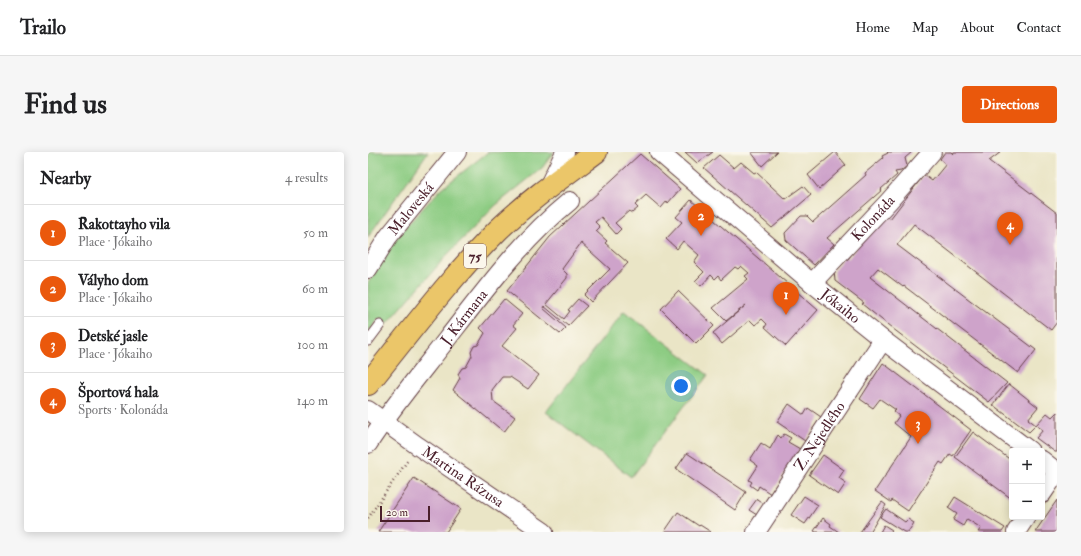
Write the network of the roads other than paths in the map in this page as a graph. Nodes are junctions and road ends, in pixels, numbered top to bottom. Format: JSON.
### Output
{"nodes":[{"id":1,"x":457,"y":152,"type":"edge"},
{"id":2,"x":565,"y":152,"type":"edge"},
{"id":3,"x":596,"y":152,"type":"edge"},
{"id":4,"x":659,"y":152,"type":"edge"},
{"id":5,"x":932,"y":152,"type":"edge"},
{"id":6,"x":548,"y":186,"type":"junction"},
{"id":7,"x":570,"y":200,"type":"dead end"},
{"id":8,"x":368,"y":269,"type":"edge"},
{"id":9,"x":812,"y":283,"type":"junction"},
{"id":10,"x":380,"y":325,"type":"dead end"},
{"id":11,"x":882,"y":340,"type":"junction"},
{"id":12,"x":368,"y":341,"type":"edge"},
{"id":13,"x":368,"y":384,"type":"edge"},
{"id":14,"x":368,"y":410,"type":"edge"},
{"id":15,"x":383,"y":421,"type":"junction"},
{"id":16,"x":368,"y":444,"type":"edge"},
{"id":17,"x":1026,"y":448,"type":"edge"},
{"id":18,"x":1045,"y":462,"type":"edge"},
{"id":19,"x":1057,"y":472,"type":"edge"},
{"id":20,"x":1045,"y":490,"type":"edge"},
{"id":21,"x":1024,"y":520,"type":"edge"},
{"id":22,"x":544,"y":532,"type":"edge"},
{"id":23,"x":756,"y":532,"type":"edge"},
{"id":24,"x":1016,"y":532,"type":"edge"}],
"edges":[{"from":1,"to":8,"type":"street","name":"Maloveská"},
{"from":2,"to":6,"type":"street"},
{"from":3,"to":6,"type":"main road","number":"75"},
{"from":4,"to":9,"type":"street","name":"Jókaiho"},
{"from":5,"to":9,"type":"street","name":"Kolonáda"},
{"from":6,"to":13,"type":"main road","number":"75"},
{"from":7,"to":15,"type":"street","name":"J. Kármana"},
{"from":9,"to":11,"type":"street","name":"Jókaiho"},
{"from":10,"to":12,"type":"lane"},
{"from":11,"to":17,"type":"street","name":"Jókaiho"},
{"from":11,"to":23,"type":"street","name":"Z. Nejedlého"},
{"from":14,"to":15,"type":"street","name":"Martina Rázusa"},
{"from":15,"to":16,"type":"street","name":"J. Kármana"},
{"from":15,"to":22,"type":"street","name":"Martina Rázusa"},
{"from":18,"to":19,"type":"street"},
{"from":19,"to":20,"type":"street"},
{"from":21,"to":24,"type":"street"}]}
